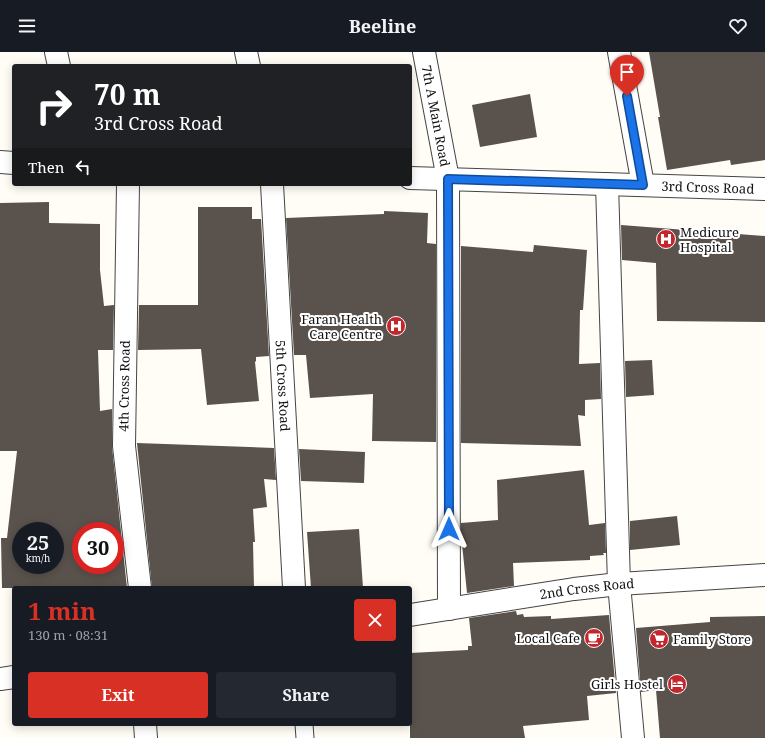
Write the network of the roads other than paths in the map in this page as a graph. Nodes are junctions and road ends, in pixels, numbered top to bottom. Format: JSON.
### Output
{"nodes":[{"id":1,"x":56,"y":52,"type":"edge"},
{"id":2,"x":246,"y":52,"type":"edge"},
{"id":3,"x":424,"y":52,"type":"edge"},
{"id":4,"x":619,"y":52,"type":"edge"},
{"id":5,"x":59,"y":64,"type":"edge"},
{"id":6,"x":249,"y":64,"type":"edge"},
{"id":7,"x":0,"y":162,"type":"edge"},
{"id":8,"x":12,"y":163,"type":"edge"},
{"id":9,"x":412,"y":178,"type":"edge"},
{"id":10,"x":448,"y":179,"type":"junction"},
{"id":11,"x":607,"y":184,"type":"junction"},
{"id":12,"x":643,"y":185,"type":"junction"},
{"id":13,"x":128,"y":186,"type":"edge"},
{"id":14,"x":272,"y":186,"type":"edge"},
{"id":15,"x":765,"y":189,"type":"edge"},
{"id":16,"x":765,"y":575,"type":"edge"},
{"id":17,"x":619,"y":584,"type":"junction"},
{"id":18,"x":140,"y":586,"type":"edge"},
{"id":19,"x":294,"y":586,"type":"edge"},
{"id":20,"x":449,"y":609,"type":"junction"},
{"id":21,"x":412,"y":615,"type":"edge"},
{"id":22,"x":12,"y":677,"type":"edge"},
{"id":23,"x":0,"y":680,"type":"edge"},
{"id":24,"x":145,"y":726,"type":"edge"},
{"id":25,"x":304,"y":726,"type":"edge"},
{"id":26,"x":146,"y":738,"type":"edge"},
{"id":27,"x":305,"y":738,"type":"edge"},
{"id":28,"x":634,"y":738,"type":"edge"}],
"edges":[{"from":1,"to":5,"type":"street"},
{"from":2,"to":6,"type":"street"},
{"from":3,"to":10,"type":"street","name":"7th A Main Road"},
{"from":4,"to":12,"type":"street"},
{"from":7,"to":8,"type":"street"},
{"from":9,"to":10,"type":"street","name":"3rd Cross Road"},
{"from":10,"to":11,"type":"street","name":"3rd Cross Road"},
{"from":10,"to":20,"type":"street","name":"7th A Main Road"},
{"from":11,"to":12,"type":"street","name":"3rd Cross Road"},
{"from":11,"to":17,"type":"street"},
{"from":12,"to":15,"type":"street","name":"3rd Cross Road"},
{"from":13,"to":18,"type":"street","name":"4th Cross Road"},
{"from":14,"to":19,"type":"street","name":"5th Cross Road"},
{"from":16,"to":17,"type":"street","name":"2nd Cross Road"},
{"from":17,"to":20,"type":"street","name":"2nd Cross Road"},
{"from":17,"to":28,"type":"street"},
{"from":20,"to":21,"type":"street","name":"2nd Cross Road"},
{"from":22,"to":23,"type":"street"},
{"from":24,"to":26,"type":"street"},
{"from":25,"to":27,"type":"lane"}]}
